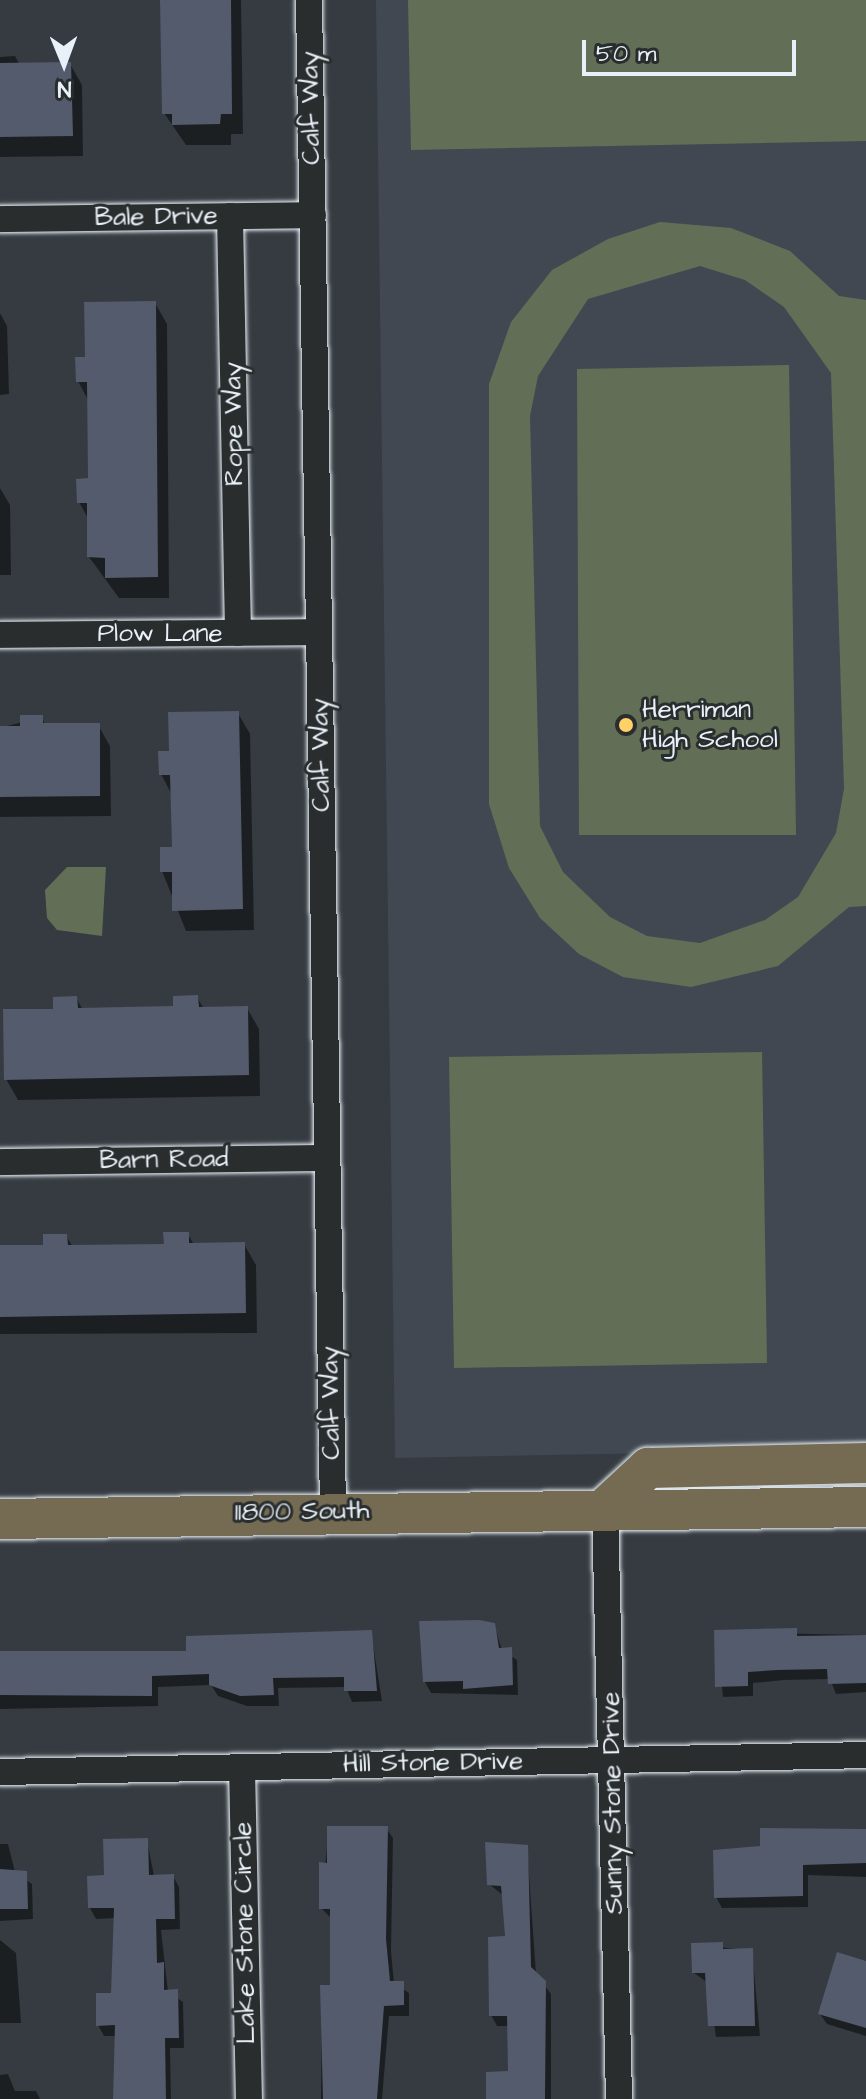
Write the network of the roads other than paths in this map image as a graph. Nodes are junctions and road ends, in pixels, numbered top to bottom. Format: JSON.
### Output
{"nodes":[{"id":1,"x":309,"y":0,"type":"edge"},
{"id":2,"x":313,"y":215,"type":"junction"},
{"id":3,"x":230,"y":216,"type":"junction"},
{"id":4,"x":0,"y":219,"type":"edge"},
{"id":5,"x":319,"y":632,"type":"junction"},
{"id":6,"x":238,"y":633,"type":"junction"},
{"id":7,"x":0,"y":635,"type":"edge"},
{"id":8,"x":327,"y":1158,"type":"junction"},
{"id":9,"x":0,"y":1162,"type":"edge"},
{"id":10,"x":866,"y":1463,"type":"edge"},
{"id":11,"x":866,"y":1507,"type":"edge"},
{"id":12,"x":605,"y":1508,"type":"junction"},
{"id":13,"x":333,"y":1511,"type":"junction"},
{"id":14,"x":0,"y":1519,"type":"edge"},
{"id":15,"x":866,"y":1531,"type":"edge"},
{"id":16,"x":866,"y":1755,"type":"edge"},
{"id":17,"x":613,"y":1760,"type":"junction"},
{"id":18,"x":242,"y":1767,"type":"junction"},
{"id":19,"x":0,"y":1772,"type":"edge"},
{"id":20,"x":249,"y":2099,"type":"edge"},
{"id":21,"x":619,"y":2099,"type":"edge"}],
"edges":[{"from":1,"to":2,"type":"street","name":"Calf Way"},
{"from":2,"to":3,"type":"street","name":"Bale Drive"},
{"from":2,"to":5,"type":"street","name":"Calf Way"},
{"from":3,"to":4,"type":"street","name":"Bale Drive"},
{"from":3,"to":6,"type":"street","name":"Rope Way"},
{"from":5,"to":6,"type":"street","name":"Plow Lane"},
{"from":5,"to":8,"type":"street","name":"Calf Way"},
{"from":6,"to":7,"type":"street","name":"Plow Lane"},
{"from":8,"to":9,"type":"street","name":"Barn Road"},
{"from":8,"to":13,"type":"street","name":"Calf Way"},
{"from":10,"to":12,"type":"main road"},
{"from":11,"to":12,"type":"main road"},
{"from":12,"to":13,"type":"main road","name":"11800 South"},
{"from":12,"to":15,"type":"main road","name":"11800 South"},
{"from":12,"to":17,"type":"street","name":"Sunny Stone Drive"},
{"from":13,"to":14,"type":"main road","name":"11800 South"},
{"from":16,"to":17,"type":"street","name":"Hill Stone Drive"},
{"from":17,"to":18,"type":"street","name":"Hill Stone Drive"},
{"from":17,"to":21,"type":"street","name":"Sunny Stone Drive"},
{"from":18,"to":19,"type":"street","name":"Hill Stone Drive"},
{"from":18,"to":20,"type":"street","name":"Lake Stone Circle"}]}
